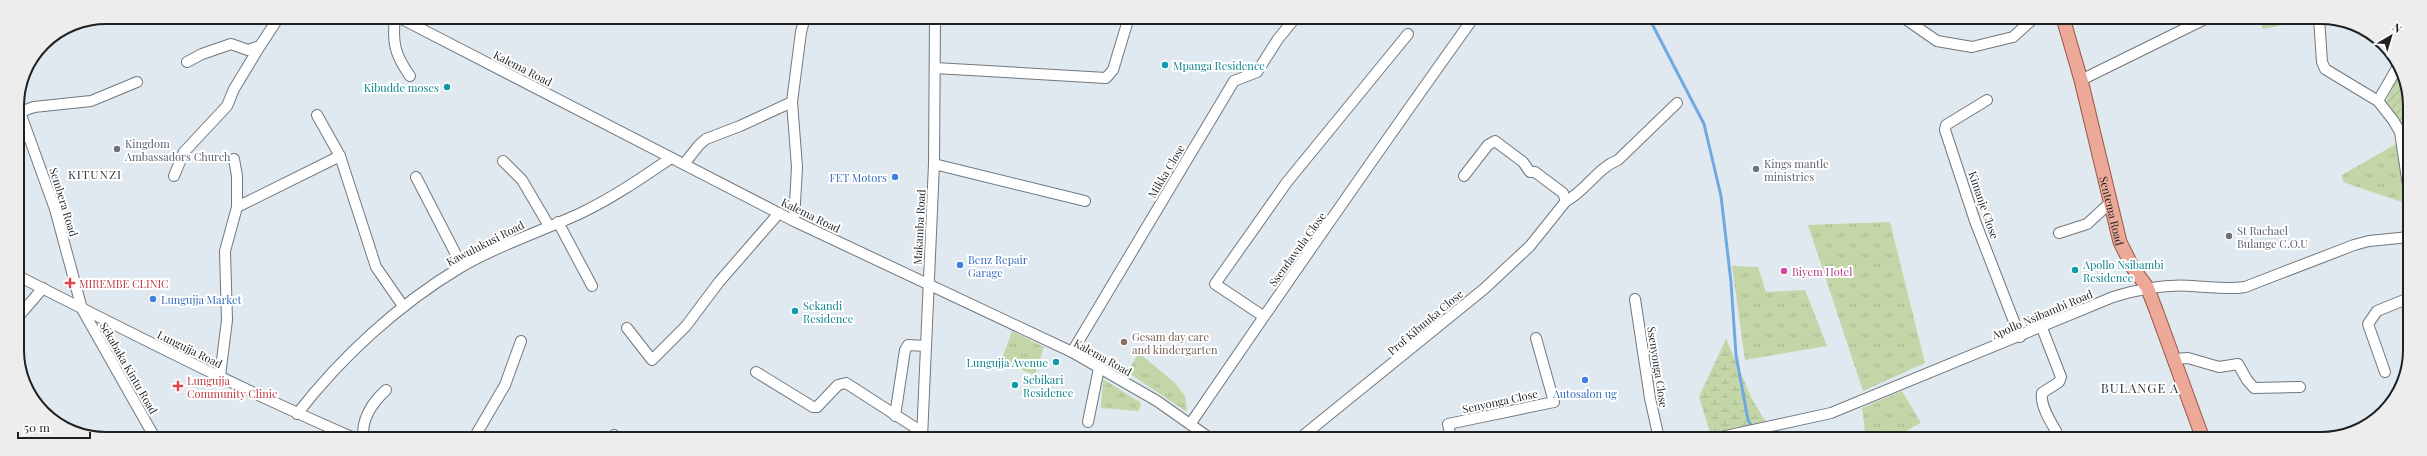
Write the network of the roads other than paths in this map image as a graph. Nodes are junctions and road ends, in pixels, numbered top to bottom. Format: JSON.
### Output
{"nodes":[{"id":1,"x":274,"y":24,"type":"edge"},
{"id":2,"x":394,"y":24,"type":"edge"},
{"id":3,"x":410,"y":24,"type":"edge"},
{"id":4,"x":804,"y":24,"type":"edge"},
{"id":5,"x":935,"y":24,"type":"edge"},
{"id":6,"x":1127,"y":24,"type":"edge"},
{"id":7,"x":1290,"y":24,"type":"edge"},
{"id":8,"x":1470,"y":24,"type":"edge"},
{"id":9,"x":1913,"y":24,"type":"edge"},
{"id":10,"x":2027,"y":24,"type":"edge"},
{"id":11,"x":2065,"y":24,"type":"edge"},
{"id":12,"x":2195,"y":24,"type":"edge"},
{"id":13,"x":2319,"y":24,"type":"edge"},
{"id":14,"x":1408,"y":34,"type":"dead end"},
{"id":15,"x":260,"y":46,"type":"junction"},
{"id":16,"x":187,"y":62,"type":"dead end"},
{"id":17,"x":935,"y":68,"type":"junction"},
{"id":18,"x":2395,"y":71,"type":"edge"},
{"id":19,"x":410,"y":76,"type":"dead end"},
{"id":20,"x":2081,"y":80,"type":"junction"},
{"id":21,"x":137,"y":82,"type":"dead end"},
{"id":22,"x":1987,"y":100,"type":"dead end"},
{"id":23,"x":2378,"y":101,"type":"junction"},
{"id":24,"x":792,"y":102,"type":"junction"},
{"id":25,"x":1677,"y":103,"type":"dead end"},
{"id":26,"x":24,"y":108,"type":"edge"},
{"id":27,"x":317,"y":115,"type":"dead end"},
{"id":28,"x":24,"y":122,"type":"edge"},
{"id":29,"x":2403,"y":129,"type":"edge"},
{"id":30,"x":2400,"y":132,"type":"junction"},
{"id":31,"x":2403,"y":152,"type":"edge"},
{"id":32,"x":340,"y":156,"type":"junction"},
{"id":33,"x":671,"y":158,"type":"junction"},
{"id":34,"x":234,"y":159,"type":"dead end"},
{"id":35,"x":503,"y":161,"type":"dead end"},
{"id":36,"x":684,"y":164,"type":"junction"},
{"id":37,"x":934,"y":164,"type":"junction"},
{"id":38,"x":174,"y":176,"type":"dead end"},
{"id":39,"x":1464,"y":176,"type":"dead end"},
{"id":40,"x":416,"y":177,"type":"dead end"},
{"id":41,"x":1085,"y":201,"type":"dead end"},
{"id":42,"x":1566,"y":201,"type":"junction"},
{"id":43,"x":2111,"y":202,"type":"junction"},
{"id":44,"x":237,"y":207,"type":"junction"},
{"id":45,"x":779,"y":213,"type":"junction"},
{"id":46,"x":794,"y":221,"type":"junction"},
{"id":47,"x":553,"y":224,"type":"junction"},
{"id":48,"x":2059,"y":233,"type":"dead end"},
{"id":49,"x":2403,"y":238,"type":"edge"},
{"id":50,"x":462,"y":266,"type":"junction"},
{"id":51,"x":24,"y":279,"type":"edge"},
{"id":52,"x":928,"y":284,"type":"junction"},
{"id":53,"x":592,"y":286,"type":"dead end"},
{"id":54,"x":2147,"y":287,"type":"junction"},
{"id":55,"x":43,"y":288,"type":"junction"},
{"id":56,"x":1635,"y":299,"type":"dead end"},
{"id":57,"x":2403,"y":300,"type":"edge"},
{"id":58,"x":403,"y":306,"type":"junction"},
{"id":59,"x":82,"y":309,"type":"junction"},
{"id":60,"x":24,"y":310,"type":"edge"},
{"id":61,"x":1262,"y":316,"type":"junction"},
{"id":62,"x":627,"y":328,"type":"dead end"},
{"id":63,"x":2042,"y":328,"type":"junction"},
{"id":64,"x":2020,"y":337,"type":"junction"},
{"id":65,"x":1536,"y":338,"type":"dead end"},
{"id":66,"x":521,"y":341,"type":"dead end"},
{"id":67,"x":926,"y":346,"type":"junction"},
{"id":68,"x":1072,"y":352,"type":"junction"},
{"id":69,"x":2175,"y":359,"type":"junction"},
{"id":70,"x":1099,"y":368,"type":"junction"},
{"id":71,"x":756,"y":372,"type":"dead end"},
{"id":72,"x":2385,"y":372,"type":"dead end"},
{"id":73,"x":220,"y":376,"type":"junction"},
{"id":74,"x":2300,"y":387,"type":"dead end"},
{"id":75,"x":386,"y":390,"type":"dead end"},
{"id":76,"x":297,"y":414,"type":"junction"},
{"id":77,"x":895,"y":416,"type":"junction"},
{"id":78,"x":1088,"y":422,"type":"dead end"},
{"id":79,"x":1191,"y":424,"type":"junction"},
{"id":80,"x":152,"y":432,"type":"edge"},
{"id":81,"x":340,"y":432,"type":"edge"},
{"id":82,"x":362,"y":432,"type":"edge"},
{"id":83,"x":478,"y":432,"type":"edge"},
{"id":84,"x":918,"y":432,"type":"edge"},
{"id":85,"x":922,"y":432,"type":"edge"},
{"id":86,"x":1202,"y":432,"type":"edge"},
{"id":87,"x":1306,"y":432,"type":"edge"},
{"id":88,"x":1450,"y":432,"type":"edge"},
{"id":89,"x":1657,"y":432,"type":"edge"},
{"id":90,"x":1744,"y":432,"type":"edge"},
{"id":91,"x":2056,"y":432,"type":"edge"},
{"id":92,"x":2201,"y":432,"type":"edge"}],
"edges":[{"from":1,"to":15,"type":"street"},
{"from":2,"to":19,"type":"street"},
{"from":3,"to":33,"type":"street","name":"Kalema Road"},
{"from":4,"to":24,"type":"street"},
{"from":5,"to":17,"type":"street","name":"Makamba Road"},
{"from":6,"to":17,"type":"street"},
{"from":7,"to":68,"type":"street","name":"Mikka Close"},
{"from":8,"to":61,"type":"street","name":"Ssendawula Close"},
{"from":9,"to":10,"type":"street"},
{"from":11,"to":20,"type":"main road","name":"Sentema Road"},
{"from":12,"to":20,"type":"street"},
{"from":13,"to":23,"type":"street"},
{"from":14,"to":61,"type":"street"},
{"from":15,"to":16,"type":"street"},
{"from":15,"to":38,"type":"street"},
{"from":17,"to":37,"type":"street","name":"Makamba Road"},
{"from":18,"to":23,"type":"street"},
{"from":20,"to":43,"type":"main road","name":"Sentema Road"},
{"from":21,"to":26,"type":"street"},
{"from":22,"to":64,"type":"street","name":"Kimanje Close"},
{"from":23,"to":30,"type":"street"},
{"from":24,"to":36,"type":"street"},
{"from":24,"to":46,"type":"street"},
{"from":25,"to":42,"type":"street","name":"Prof Kibuuka Close"},
{"from":27,"to":32,"type":"street"},
{"from":28,"to":59,"type":"street","name":"Sembera Road"},
{"from":29,"to":30,"type":"street"},
{"from":30,"to":31,"type":"street"},
{"from":32,"to":44,"type":"street"},
{"from":32,"to":58,"type":"street"},
{"from":33,"to":36,"type":"street","name":"Kalema Road"},
{"from":33,"to":47,"type":"street","name":"Kawulukusi Road"},
{"from":34,"to":44,"type":"street"},
{"from":35,"to":47,"type":"street"},
{"from":36,"to":45,"type":"street","name":"Kalema Road"},
{"from":37,"to":41,"type":"street"},
{"from":37,"to":52,"type":"street","name":"Makamba Road"},
{"from":39,"to":42,"type":"street"},
{"from":40,"to":50,"type":"street"},
{"from":42,"to":87,"type":"street","name":"Prof Kibuuka Close"},
{"from":43,"to":48,"type":"street"},
{"from":43,"to":54,"type":"main road","name":"Sentema Road"},
{"from":44,"to":73,"type":"street"},
{"from":45,"to":46,"type":"street","name":"Kalema Road"},
{"from":45,"to":62,"type":"street"},
{"from":46,"to":52,"type":"street","name":"Kalema Road"},
{"from":47,"to":50,"type":"street","name":"Kawulukusi Road"},
{"from":47,"to":53,"type":"street"},
{"from":49,"to":54,"type":"street","name":"Apollo Nsibambi Road"},
{"from":50,"to":58,"type":"street","name":"Kawulukusi Road"},
{"from":51,"to":55,"type":"street","name":"Lungujja Road"},
{"from":52,"to":67,"type":"street","name":"Makamba Road"},
{"from":52,"to":68,"type":"street","name":"Kalema Road"},
{"from":54,"to":63,"type":"street","name":"Apollo Nsibambi Road"},
{"from":54,"to":69,"type":"main road","name":"Sentema Road"},
{"from":55,"to":59,"type":"street","name":"Lungujja Road"},
{"from":55,"to":60,"type":"street"},
{"from":56,"to":89,"type":"street","name":"Ssenyonga Close"},
{"from":57,"to":72,"type":"street"},
{"from":58,"to":76,"type":"street","name":"Kawulukusi Road"},
{"from":59,"to":73,"type":"street","name":"Lungujja Road"},
{"from":59,"to":80,"type":"street","name":"Sekabaka Kintu Road"},
{"from":61,"to":79,"type":"street","name":"Ssendawula Close"},
{"from":63,"to":64,"type":"street","name":"Apollo Nsibambi Road"},
{"from":63,"to":91,"type":"street"},
{"from":64,"to":90,"type":"street","name":"Apollo Nsibambi Road"},
{"from":65,"to":88,"type":"street","name":"Senyonga Close"},
{"from":66,"to":83,"type":"street"},
{"from":67,"to":77,"type":"street"},
{"from":67,"to":85,"type":"street","name":"Makamba Road"},
{"from":68,"to":70,"type":"street","name":"Kalema Road"},
{"from":69,"to":74,"type":"street"},
{"from":69,"to":92,"type":"main road","name":"Sentema Road"},
{"from":70,"to":78,"type":"street"},
{"from":70,"to":79,"type":"street","name":"Kalema Road"},
{"from":71,"to":77,"type":"street"},
{"from":73,"to":76,"type":"street","name":"Lungujja Road"},
{"from":75,"to":82,"type":"street"},
{"from":76,"to":81,"type":"street","name":"Lungujja Road"},
{"from":77,"to":84,"type":"street"},
{"from":79,"to":86,"type":"street","name":"Kalema Road"}]}
